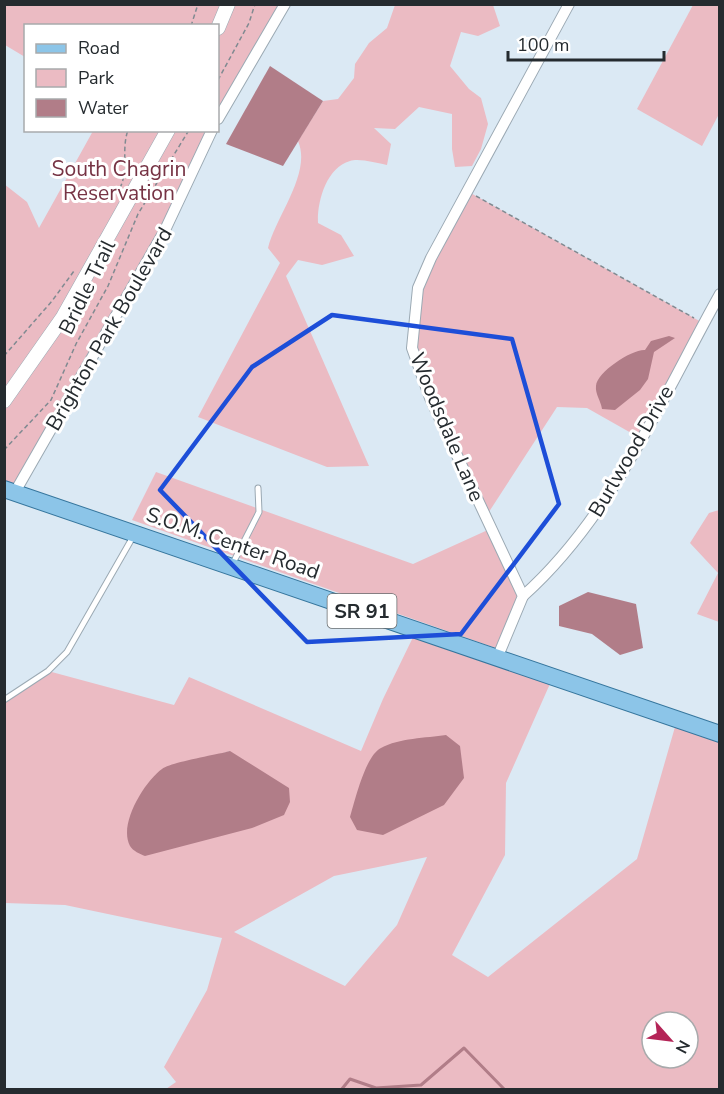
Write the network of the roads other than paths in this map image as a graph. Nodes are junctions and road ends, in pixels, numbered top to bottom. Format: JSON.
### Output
{"nodes":[{"id":1,"x":228,"y":4,"type":"edge"},
{"id":2,"x":285,"y":4,"type":"edge"},
{"id":3,"x":569,"y":4,"type":"edge"},
{"id":4,"x":219,"y":26,"type":"edge"},
{"id":5,"x":219,"y":117,"type":"edge"},
{"id":6,"x":167,"y":132,"type":"edge"},
{"id":7,"x":211,"y":132,"type":"edge"},
{"id":8,"x":720,"y":294,"type":"edge"},
{"id":9,"x":4,"y":401,"type":"edge"},
{"id":10,"x":258,"y":488,"type":"dead end"},
{"id":11,"x":10,"y":490,"type":"edge"},
{"id":12,"x":134,"y":533,"type":"junction"},
{"id":13,"x":231,"y":567,"type":"junction"},
{"id":14,"x":523,"y":596,"type":"junction"},
{"id":15,"x":498,"y":656,"type":"junction"},
{"id":16,"x":4,"y":700,"type":"edge"},
{"id":17,"x":720,"y":734,"type":"edge"}],
"edges":[{"from":1,"to":4,"type":"street"},
{"from":2,"to":5,"type":"street"},
{"from":3,"to":14,"type":"street","name":"Woodsdale Lane"},
{"from":6,"to":9,"type":"street"},
{"from":7,"to":11,"type":"street","name":"Brighton Park Boulevard"},
{"from":8,"to":14,"type":"street","name":"Burlwood Drive"},
{"from":10,"to":13,"type":"lane"},
{"from":11,"to":12,"type":"main road","name":"S.O.M. Center Road","number":"SR 91"},
{"from":12,"to":13,"type":"main road","name":"S.O.M. Center Road","number":"SR 91"},
{"from":12,"to":16,"type":"lane"},
{"from":13,"to":15,"type":"main road","name":"S.O.M. Center Road","number":"SR 91"},
{"from":14,"to":15,"type":"street"},
{"from":15,"to":17,"type":"main road","name":"S.O.M. Center Road","number":"SR 91"}]}
